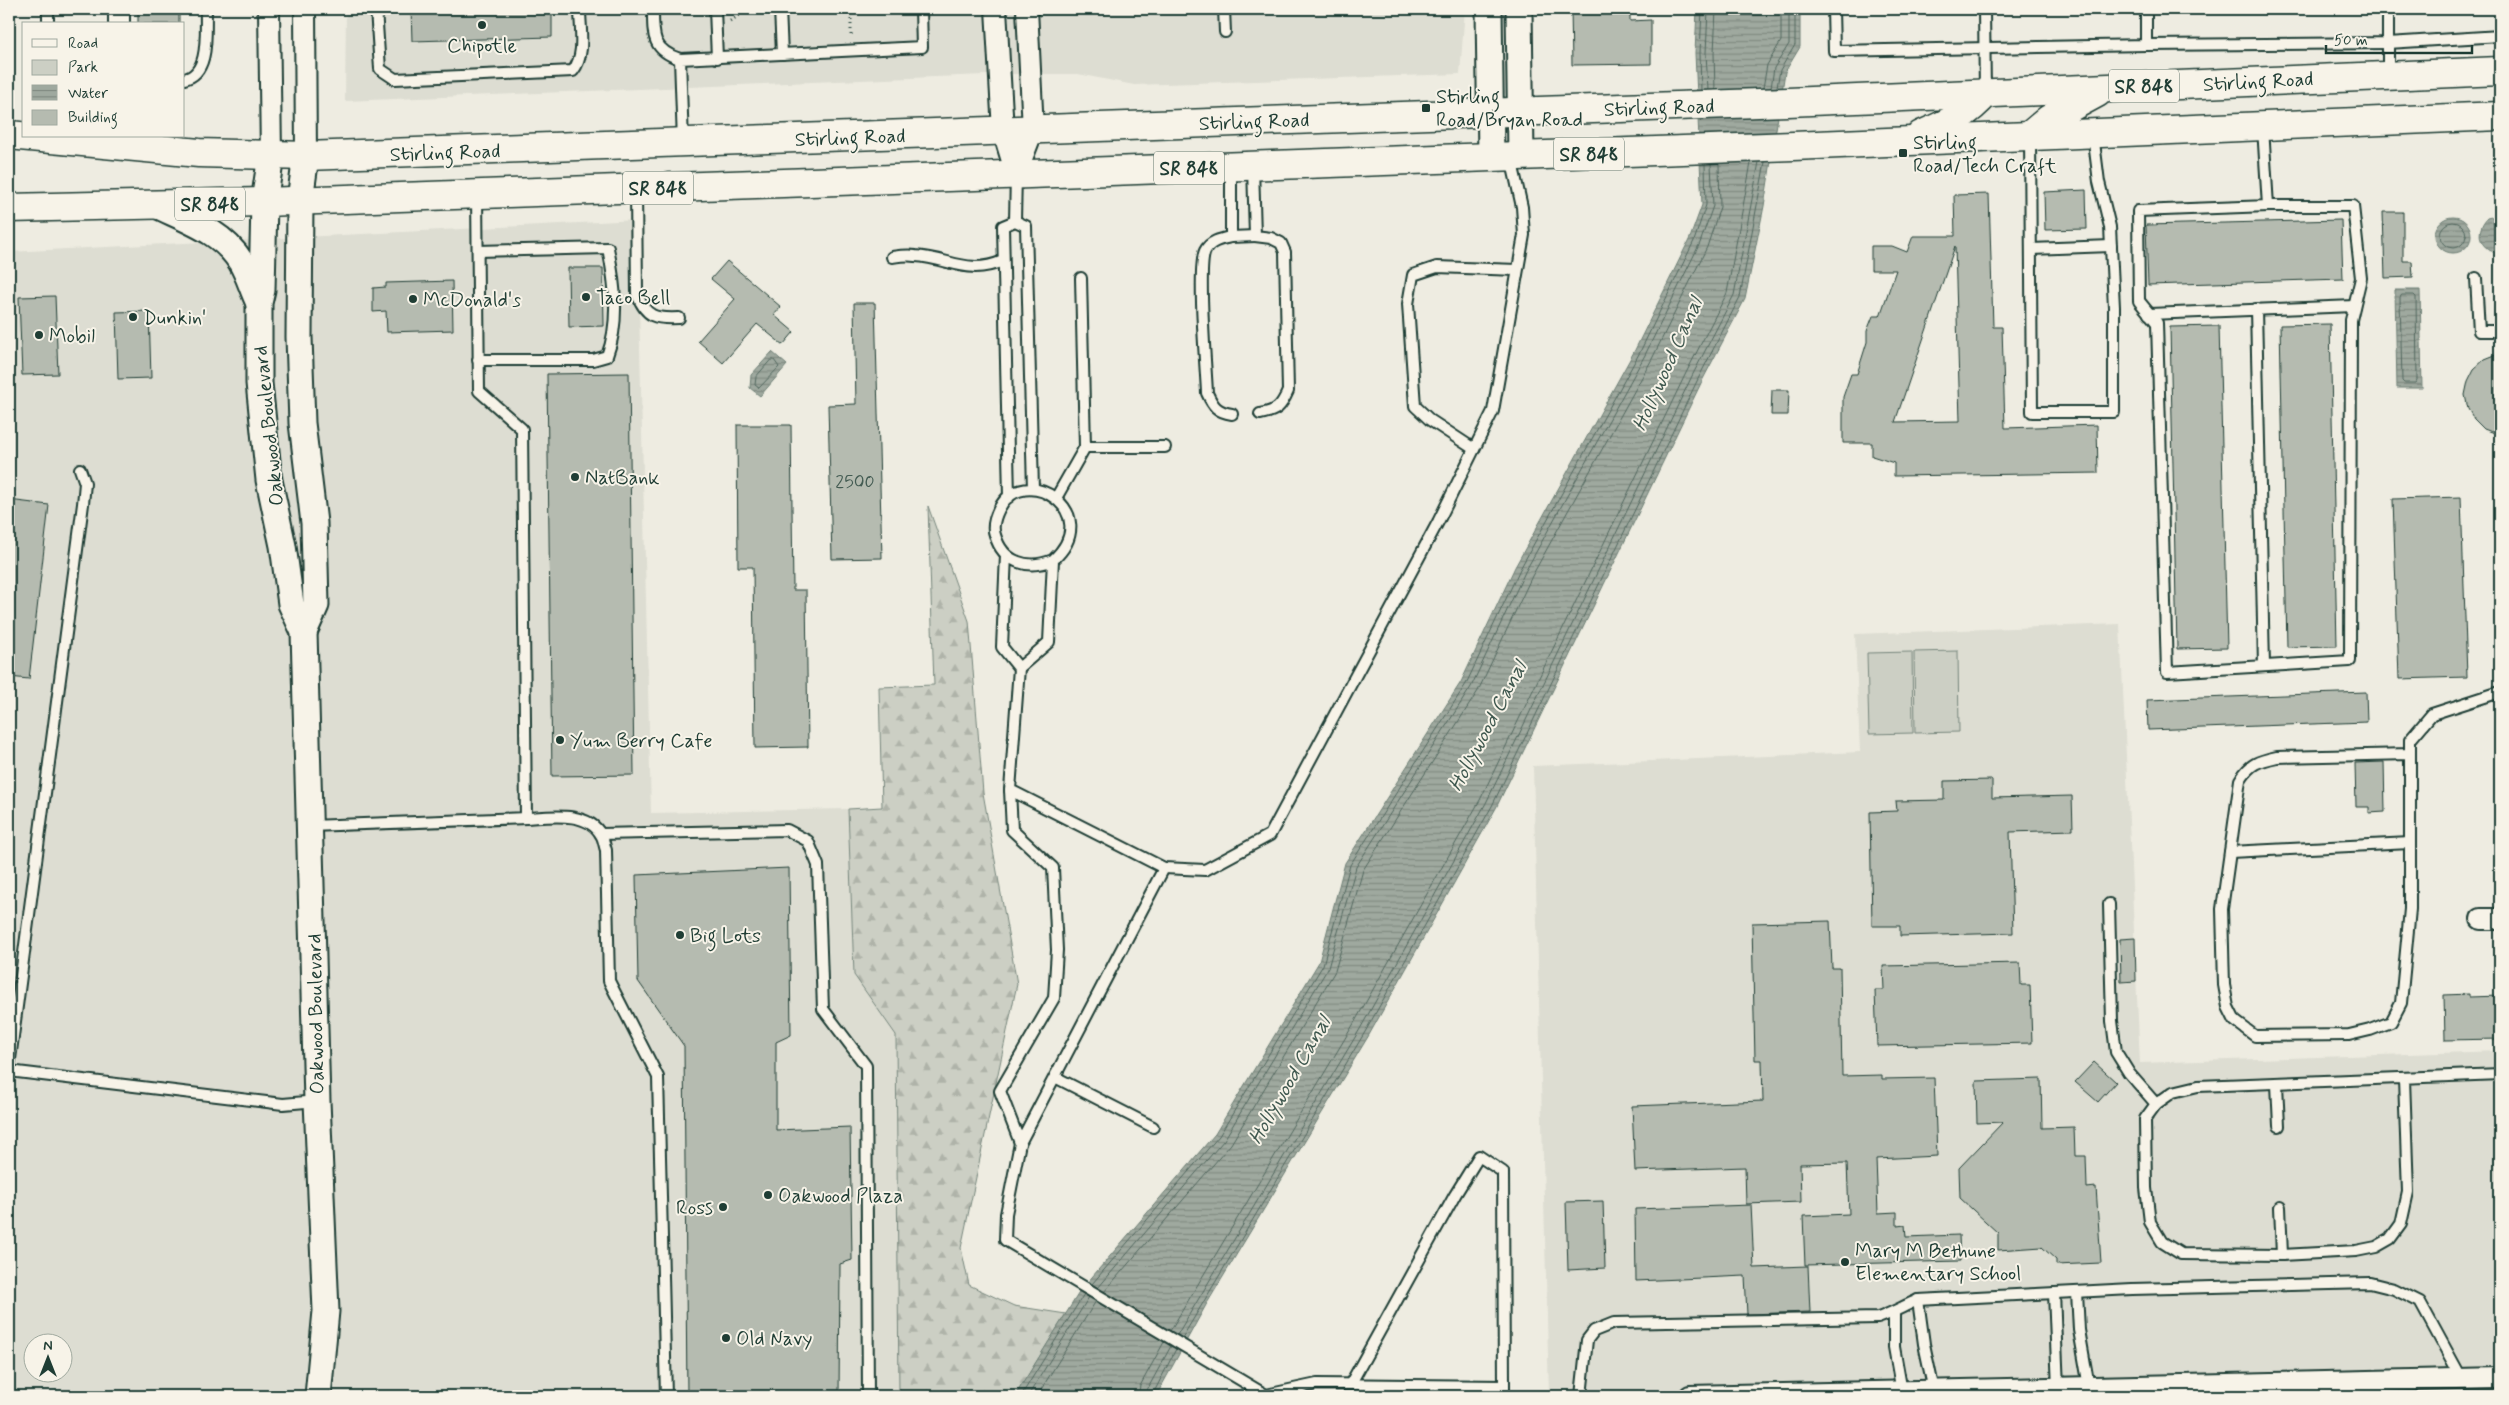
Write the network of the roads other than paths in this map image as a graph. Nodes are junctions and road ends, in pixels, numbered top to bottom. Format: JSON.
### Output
{"nodes":[{"id":1,"x":48,"y":9,"type":"edge"},
{"id":2,"x":119,"y":9,"type":"edge"},
{"id":3,"x":206,"y":9,"type":"edge"},
{"id":4,"x":269,"y":9,"type":"edge"},
{"id":5,"x":305,"y":9,"type":"edge"},
{"id":6,"x":376,"y":9,"type":"edge"},
{"id":7,"x":580,"y":9,"type":"edge"},
{"id":8,"x":652,"y":9,"type":"edge"},
{"id":9,"x":715,"y":9,"type":"edge"},
{"id":10,"x":780,"y":9,"type":"edge"},
{"id":11,"x":922,"y":9,"type":"edge"},
{"id":12,"x":996,"y":9,"type":"edge"},
{"id":13,"x":1026,"y":9,"type":"edge"},
{"id":14,"x":1224,"y":9,"type":"edge"},
{"id":15,"x":1489,"y":9,"type":"edge"},
{"id":16,"x":1519,"y":9,"type":"edge"},
{"id":17,"x":1833,"y":9,"type":"edge"},
{"id":18,"x":1984,"y":9,"type":"edge"},
{"id":19,"x":2146,"y":9,"type":"edge"},
{"id":20,"x":2388,"y":9,"type":"edge"},
{"id":21,"x":48,"y":22,"type":"edge"},
{"id":22,"x":119,"y":22,"type":"edge"},
{"id":23,"x":1225,"y":32,"type":"dead end"},
{"id":24,"x":2500,"y":36,"type":"edge"},
{"id":25,"x":2388,"y":43,"type":"junction"},
{"id":26,"x":2146,"y":45,"type":"junction"},
{"id":27,"x":1985,"y":49,"type":"junction"},
{"id":28,"x":782,"y":54,"type":"junction"},
{"id":29,"x":717,"y":58,"type":"junction"},
{"id":30,"x":680,"y":59,"type":"junction"},
{"id":31,"x":2500,"y":71,"type":"edge"},
{"id":32,"x":2388,"y":75,"type":"junction"},
{"id":33,"x":185,"y":79,"type":"edge"},
{"id":34,"x":2108,"y":88,"type":"junction"},
{"id":35,"x":1986,"y":94,"type":"junction"},
{"id":36,"x":1520,"y":110,"type":"junction"},
{"id":37,"x":1490,"y":112,"type":"junction"},
{"id":38,"x":2500,"y":116,"type":"edge"},
{"id":39,"x":2262,"y":125,"type":"junction"},
{"id":40,"x":1003,"y":130,"type":"junction"},
{"id":41,"x":1033,"y":130,"type":"junction"},
{"id":42,"x":2093,"y":132,"type":"junction"},
{"id":43,"x":9,"y":135,"type":"edge"},
{"id":44,"x":2030,"y":135,"type":"junction"},
{"id":45,"x":22,"y":136,"type":"edge"},
{"id":46,"x":56,"y":138,"type":"edge"},
{"id":47,"x":1909,"y":141,"type":"junction"},
{"id":48,"x":118,"y":142,"type":"edge"},
{"id":49,"x":683,"y":143,"type":"junction"},
{"id":50,"x":271,"y":156,"type":"junction"},
{"id":51,"x":306,"y":156,"type":"junction"},
{"id":52,"x":1508,"y":157,"type":"junction"},
{"id":53,"x":1242,"y":166,"type":"junction"},
{"id":54,"x":1016,"y":174,"type":"junction"},
{"id":55,"x":636,"y":188,"type":"junction"},
{"id":56,"x":477,"y":194,"type":"junction"},
{"id":57,"x":300,"y":200,"type":"junction"},
{"id":58,"x":264,"y":202,"type":"junction"},
{"id":59,"x":156,"y":205,"type":"junction"},
{"id":60,"x":2268,"y":206,"type":"junction"},
{"id":61,"x":9,"y":208,"type":"edge"},
{"id":62,"x":1015,"y":221,"type":"junction"},
{"id":63,"x":1255,"y":236,"type":"junction"},
{"id":64,"x":1231,"y":237,"type":"junction"},
{"id":65,"x":2111,"y":246,"type":"junction"},
{"id":66,"x":2031,"y":249,"type":"junction"},
{"id":67,"x":478,"y":252,"type":"junction"},
{"id":68,"x":892,"y":257,"type":"dead end"},
{"id":69,"x":1003,"y":261,"type":"junction"},
{"id":70,"x":1517,"y":270,"type":"junction"},
{"id":71,"x":1081,"y":278,"type":"dead end"},
{"id":72,"x":2476,"y":278,"type":"dead end"},
{"id":73,"x":259,"y":304,"type":"junction"},
{"id":74,"x":2354,"y":306,"type":"junction"},
{"id":75,"x":2256,"y":309,"type":"junction"},
{"id":76,"x":2149,"y":314,"type":"junction"},
{"id":77,"x":679,"y":318,"type":"dead end"},
{"id":78,"x":2500,"y":331,"type":"edge"},
{"id":79,"x":478,"y":360,"type":"junction"},
{"id":80,"x":1232,"y":414,"type":"dead end"},
{"id":81,"x":1260,"y":414,"type":"dead end"},
{"id":82,"x":1165,"y":446,"type":"dead end"},
{"id":83,"x":1086,"y":447,"type":"junction"},
{"id":84,"x":1474,"y":449,"type":"junction"},
{"id":85,"x":80,"y":469,"type":"dead end"},
{"id":86,"x":1033,"y":489,"type":"junction"},
{"id":87,"x":1008,"y":497,"type":"junction"},
{"id":88,"x":1056,"y":498,"type":"junction"},
{"id":89,"x":1006,"y":555,"type":"junction"},
{"id":90,"x":1052,"y":560,"type":"junction"},
{"id":91,"x":304,"y":632,"type":"junction"},
{"id":92,"x":2264,"y":666,"type":"junction"},
{"id":93,"x":1019,"y":668,"type":"junction"},
{"id":94,"x":2500,"y":692,"type":"edge"},
{"id":95,"x":2410,"y":754,"type":"junction"},
{"id":96,"x":1010,"y":790,"type":"junction"},
{"id":97,"x":526,"y":818,"type":"junction"},
{"id":98,"x":310,"y":826,"type":"junction"},
{"id":99,"x":601,"y":834,"type":"junction"},
{"id":100,"x":2410,"y":843,"type":"junction"},
{"id":101,"x":2230,"y":852,"type":"junction"},
{"id":102,"x":1164,"y":868,"type":"junction"},
{"id":103,"x":2109,"y":904,"type":"dead end"},
{"id":104,"x":9,"y":1069,"type":"edge"},
{"id":105,"x":2500,"y":1074,"type":"edge"},
{"id":106,"x":1055,"y":1076,"type":"junction"},
{"id":107,"x":2404,"y":1079,"type":"junction"},
{"id":108,"x":2277,"y":1084,"type":"junction"},
{"id":109,"x":317,"y":1101,"type":"junction"},
{"id":110,"x":2156,"y":1104,"type":"junction"},
{"id":111,"x":2279,"y":1126,"type":"dead end"},
{"id":112,"x":1153,"y":1127,"type":"dead end"},
{"id":113,"x":1020,"y":1144,"type":"junction"},
{"id":114,"x":2280,"y":1207,"type":"dead end"},
{"id":115,"x":2282,"y":1255,"type":"junction"},
{"id":116,"x":2077,"y":1292,"type":"junction"},
{"id":117,"x":2054,"y":1293,"type":"junction"},
{"id":118,"x":1918,"y":1300,"type":"junction"},
{"id":119,"x":1894,"y":1313,"type":"junction"},
{"id":120,"x":2462,"y":1378,"type":"junction"},
{"id":121,"x":2500,"y":1378,"type":"edge"},
{"id":122,"x":1351,"y":1383,"type":"junction"},
{"id":123,"x":2089,"y":1387,"type":"junction"},
{"id":124,"x":2058,"y":1388,"type":"junction"},
{"id":125,"x":1934,"y":1390,"type":"junction"},
{"id":126,"x":1504,"y":1391,"type":"edge"},
{"id":127,"x":2184,"y":1391,"type":"edge"},
{"id":128,"x":1902,"y":1392,"type":"junction"},
{"id":129,"x":318,"y":1396,"type":"edge"},
{"id":130,"x":666,"y":1396,"type":"edge"},
{"id":131,"x":868,"y":1396,"type":"edge"},
{"id":132,"x":1266,"y":1396,"type":"edge"},
{"id":133,"x":1581,"y":1396,"type":"edge"},
{"id":134,"x":1690,"y":1396,"type":"edge"}],
"edges":[{"from":1,"to":21,"type":"lane"},
{"from":2,"to":22,"type":"street"},
{"from":3,"to":33,"type":"lane"},
{"from":4,"to":50,"type":"street"},
{"from":5,"to":51,"type":"street"},
{"from":6,"to":7,"type":"lane"},
{"from":8,"to":30,"type":"lane"},
{"from":9,"to":29,"type":"lane"},
{"from":10,"to":28,"type":"lane"},
{"from":11,"to":28,"type":"lane"},
{"from":12,"to":40,"type":"street"},
{"from":13,"to":41,"type":"street"},
{"from":14,"to":23,"type":"lane"},
{"from":15,"to":37,"type":"street"},
{"from":16,"to":36,"type":"street"},
{"from":17,"to":27,"type":"lane"},
{"from":18,"to":27,"type":"lane"},
{"from":19,"to":26,"type":"lane"},
{"from":20,"to":25,"type":"lane"},
{"from":24,"to":25,"type":"lane"},
{"from":25,"to":26,"type":"lane"},
{"from":25,"to":32,"type":"lane"},
{"from":26,"to":27,"type":"lane"},
{"from":27,"to":35,"type":"lane"},
{"from":28,"to":29,"type":"lane"},
{"from":29,"to":30,"type":"lane"},
{"from":30,"to":49,"type":"lane"},
{"from":31,"to":32,"type":"main road","name":"Stirling Road","number":"SR 848"},
{"from":32,"to":34,"type":"main road","name":"Stirling Road","number":"SR 848"},
{"from":34,"to":35,"type":"main road","name":"Stirling Road","number":"SR 848"},
{"from":34,"to":44,"type":"main road"},
{"from":35,"to":36,"type":"main road","name":"Stirling Road","number":"SR 848"},
{"from":35,"to":47,"type":"main road"},
{"from":36,"to":37,"type":"main road","name":"Stirling Road","number":"SR 848"},
{"from":36,"to":52,"type":"street"},
{"from":37,"to":41,"type":"main road","name":"Stirling Road","number":"SR 848"},
{"from":37,"to":52,"type":"street"},
{"from":38,"to":39,"type":"main road","number":"SR 848"},
{"from":39,"to":42,"type":"main road","number":"SR 848"},
{"from":39,"to":60,"type":"lane"},
{"from":40,"to":41,"type":"main road","name":"Stirling Road","number":"SR 848"},
{"from":40,"to":49,"type":"main road","name":"Stirling Road","number":"SR 848"},
{"from":40,"to":54,"type":"street"},
{"from":41,"to":54,"type":"street"},
{"from":42,"to":44,"type":"main road","number":"SR 848"},
{"from":42,"to":65,"type":"lane"},
{"from":43,"to":45,"type":"main road","name":"Stirling Road","number":"SR 848"},
{"from":44,"to":47,"type":"main road","number":"SR 848"},
{"from":44,"to":66,"type":"lane"},
{"from":46,"to":48,"type":"main road","name":"Stirling Road","number":"SR 848"},
{"from":47,"to":52,"type":"main road","number":"SR 848"},
{"from":48,"to":50,"type":"main road","name":"Stirling Road","number":"SR 848"},
{"from":49,"to":51,"type":"main road","name":"Stirling Road","number":"SR 848"},
{"from":50,"to":51,"type":"main road","name":"Stirling Road","number":"SR 848"},
{"from":50,"to":58,"type":"street","name":"Oakwood Boulevard"},
{"from":51,"to":57,"type":"street","name":"Oakwood Boulevard"},
{"from":52,"to":53,"type":"main road","number":"SR 848"},
{"from":52,"to":70,"type":"lane"},
{"from":53,"to":54,"type":"main road","number":"SR 848"},
{"from":53,"to":63,"type":"lane"},
{"from":53,"to":64,"type":"lane"},
{"from":54,"to":55,"type":"main road","number":"SR 848"},
{"from":54,"to":62,"type":"lane"},
{"from":55,"to":56,"type":"main road","number":"SR 848"},
{"from":55,"to":77,"type":"lane"},
{"from":56,"to":57,"type":"main road","number":"SR 848"},
{"from":56,"to":67,"type":"lane"},
{"from":57,"to":58,"type":"main road","number":"SR 848"},
{"from":57,"to":91,"type":"street","name":"Oakwood Boulevard"},
{"from":58,"to":59,"type":"main road","number":"SR 848"},
{"from":58,"to":73,"type":"street","name":"Oakwood Boulevard"},
{"from":59,"to":61,"type":"main road","number":"SR 848"},
{"from":59,"to":73,"type":"street"},
{"from":60,"to":74,"type":"lane"},
{"from":60,"to":76,"type":"lane"},
{"from":62,"to":69,"type":"lane"},
{"from":62,"to":86,"type":"lane"},
{"from":63,"to":64,"type":"lane"},
{"from":63,"to":81,"type":"lane"},
{"from":64,"to":80,"type":"lane"},
{"from":65,"to":66,"type":"lane"},
{"from":65,"to":66,"type":"lane"},
{"from":67,"to":79,"type":"lane"},
{"from":67,"to":79,"type":"lane"},
{"from":68,"to":69,"type":"lane"},
{"from":69,"to":87,"type":"lane"},
{"from":70,"to":84,"type":"lane"},
{"from":70,"to":84,"type":"lane"},
{"from":71,"to":83,"type":"lane"},
{"from":72,"to":78,"type":"lane"},
{"from":73,"to":91,"type":"street","name":"Oakwood Boulevard"},
{"from":74,"to":75,"type":"lane"},
{"from":74,"to":92,"type":"lane"},
{"from":75,"to":76,"type":"lane"},
{"from":75,"to":92,"type":"lane"},
{"from":76,"to":92,"type":"lane"},
{"from":79,"to":97,"type":"lane"},
{"from":82,"to":83,"type":"lane"},
{"from":83,"to":88,"type":"lane"},
{"from":84,"to":102,"type":"lane"},
{"from":85,"to":104,"type":"lane"},
{"from":86,"to":87,"type":"lane"},
{"from":86,"to":88,"type":"lane"},
{"from":87,"to":89,"type":"lane"},
{"from":88,"to":90,"type":"lane"},
{"from":89,"to":90,"type":"lane"},
{"from":89,"to":93,"type":"lane"},
{"from":90,"to":93,"type":"lane"},
{"from":91,"to":98,"type":"street","name":"Oakwood Boulevard"},
{"from":93,"to":96,"type":"lane"},
{"from":94,"to":95,"type":"lane"},
{"from":95,"to":100,"type":"lane"},
{"from":95,"to":101,"type":"lane"},
{"from":96,"to":102,"type":"lane"},
{"from":96,"to":113,"type":"lane"},
{"from":97,"to":98,"type":"lane"},
{"from":97,"to":99,"type":"lane"},
{"from":98,"to":109,"type":"street","name":"Oakwood Boulevard"},
{"from":99,"to":130,"type":"lane"},
{"from":99,"to":131,"type":"lane"},
{"from":100,"to":101,"type":"lane"},
{"from":100,"to":101,"type":"lane"},
{"from":102,"to":106,"type":"lane"},
{"from":103,"to":110,"type":"lane"},
{"from":104,"to":109,"type":"lane"},
{"from":105,"to":107,"type":"lane"},
{"from":106,"to":112,"type":"lane"},
{"from":106,"to":113,"type":"lane"},
{"from":107,"to":108,"type":"lane"},
{"from":107,"to":115,"type":"lane"},
{"from":108,"to":110,"type":"lane"},
{"from":108,"to":111,"type":"lane"},
{"from":109,"to":129,"type":"street","name":"Oakwood Boulevard"},
{"from":110,"to":115,"type":"lane"},
{"from":113,"to":132,"type":"lane"},
{"from":114,"to":115,"type":"lane"},
{"from":116,"to":117,"type":"lane"},
{"from":116,"to":120,"type":"lane"},
{"from":116,"to":123,"type":"lane"},
{"from":117,"to":118,"type":"lane"},
{"from":117,"to":124,"type":"lane"},
{"from":118,"to":119,"type":"lane"},
{"from":118,"to":125,"type":"lane"},
{"from":119,"to":128,"type":"lane"},
{"from":119,"to":133,"type":"lane"},
{"from":120,"to":121,"type":"street"},
{"from":120,"to":127,"type":"street"},
{"from":122,"to":126,"type":"lane"},
{"from":122,"to":126,"type":"lane"},
{"from":122,"to":132,"type":"lane"},
{"from":123,"to":124,"type":"street"},
{"from":123,"to":127,"type":"street"},
{"from":124,"to":125,"type":"street"},
{"from":125,"to":128,"type":"street"},
{"from":128,"to":134,"type":"street"}]}
